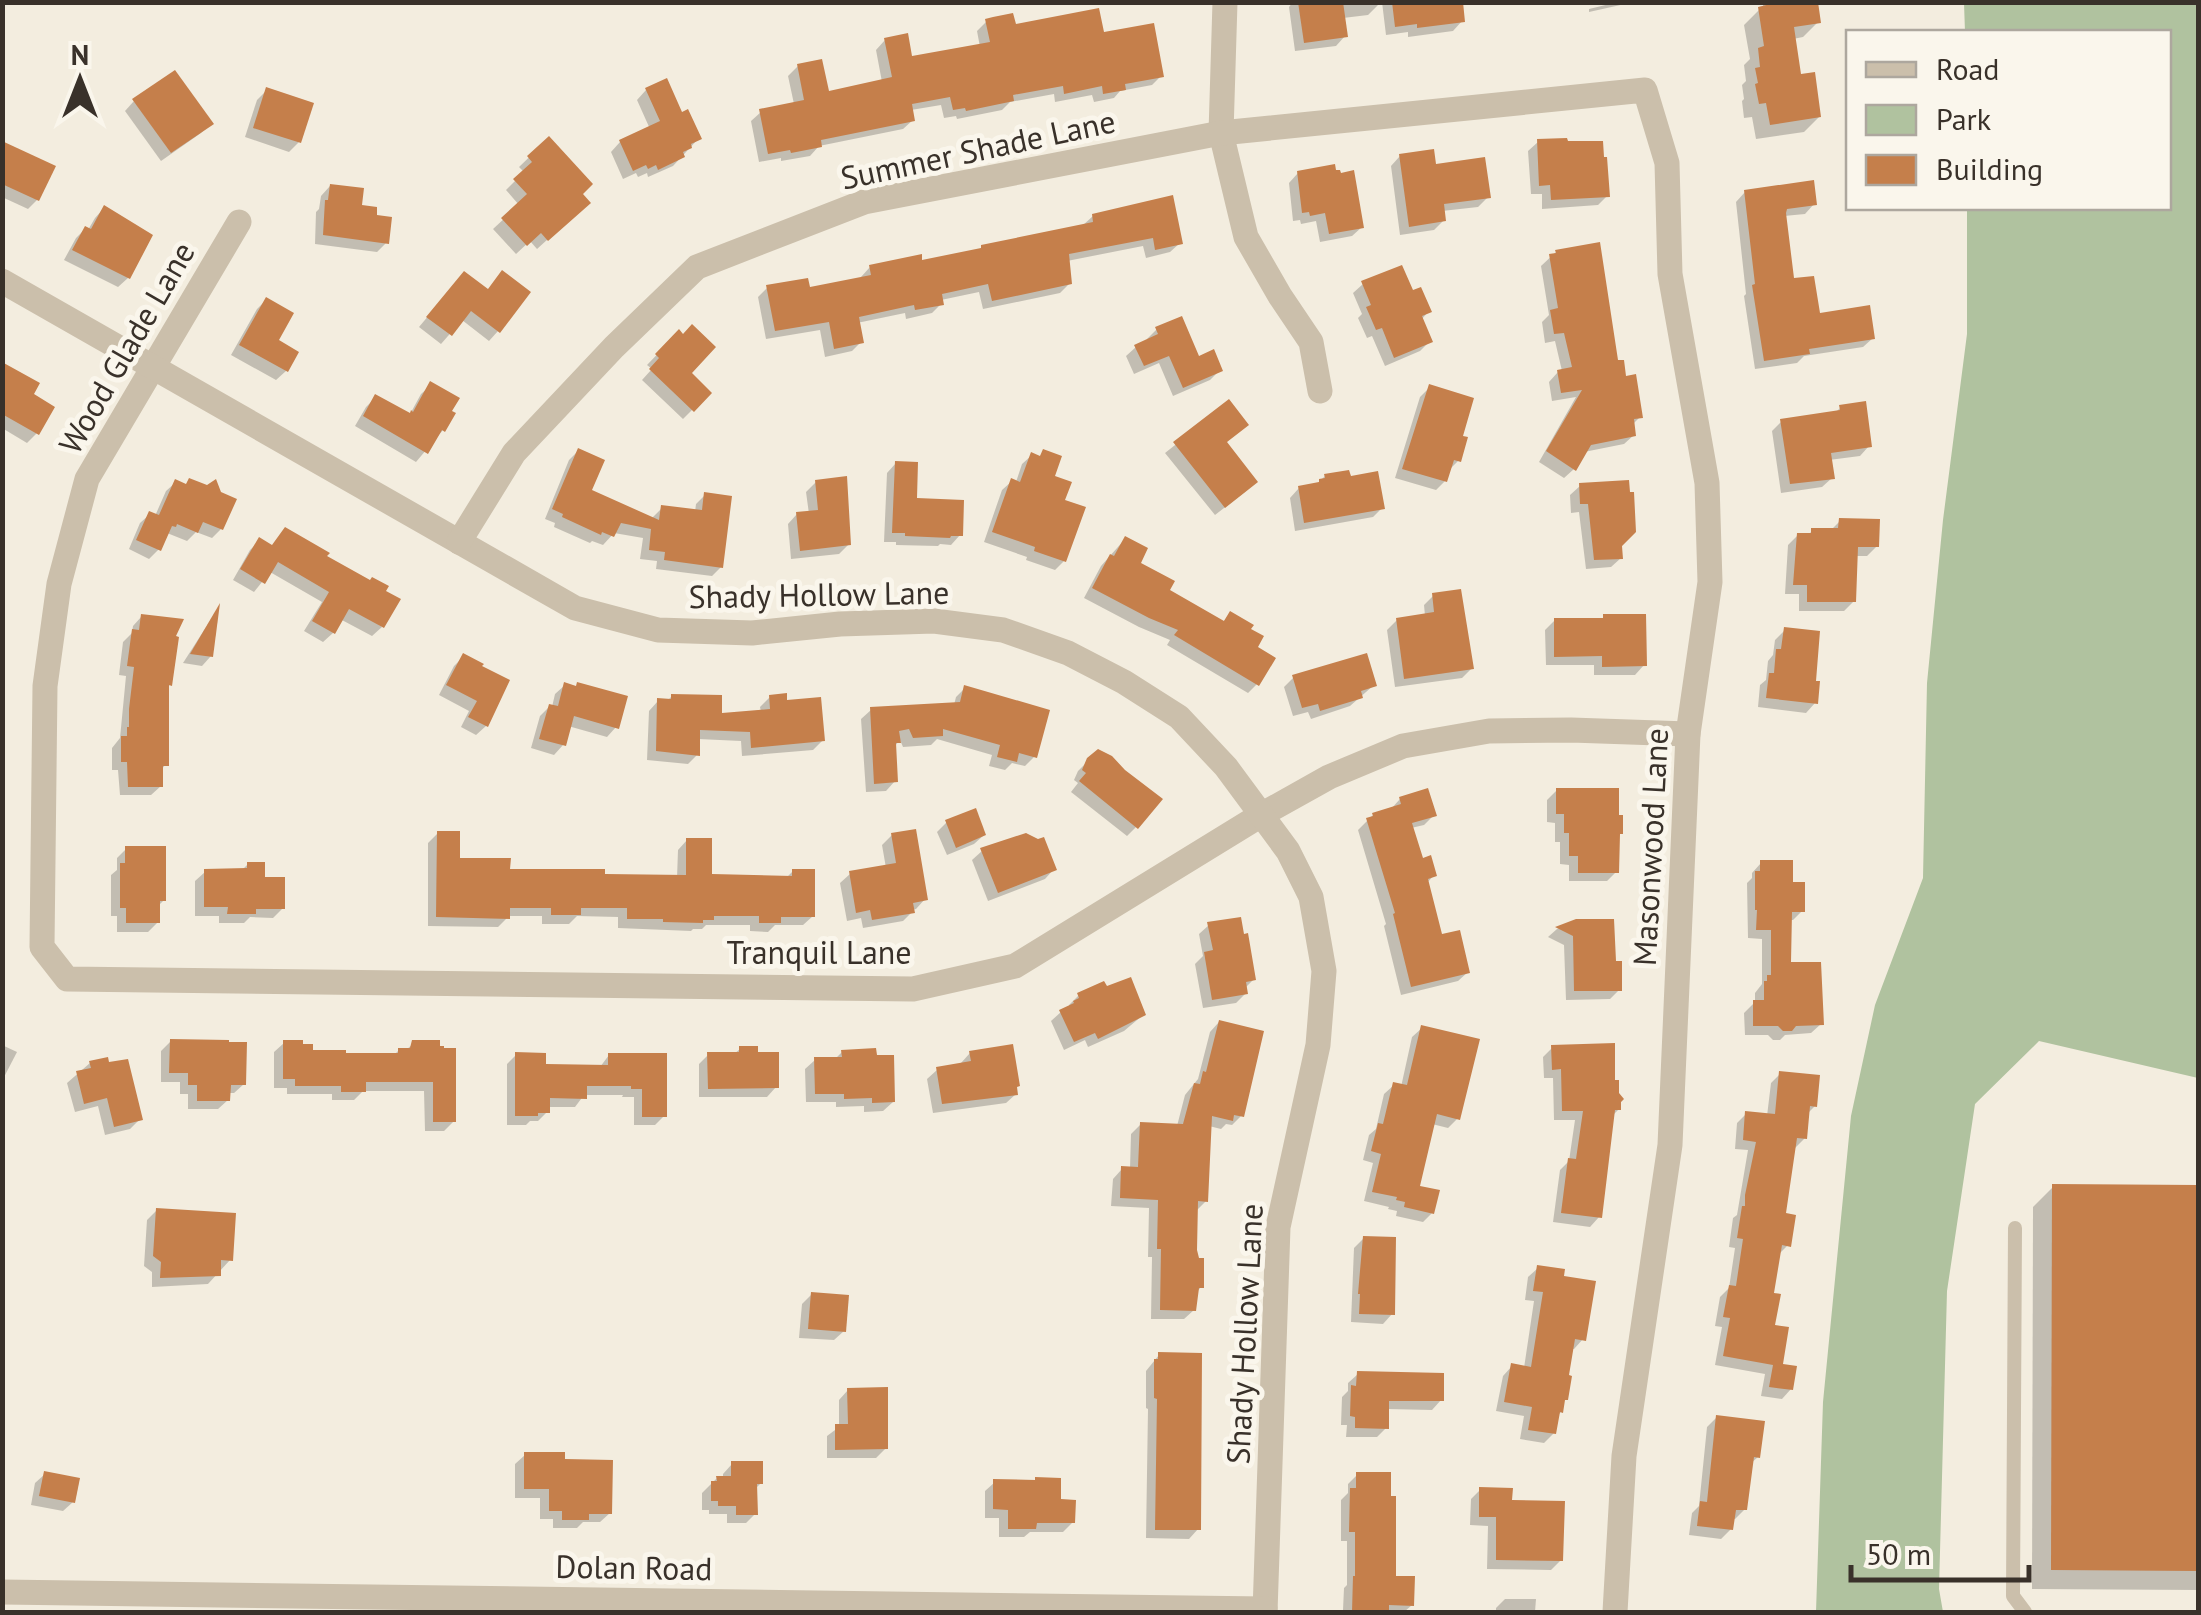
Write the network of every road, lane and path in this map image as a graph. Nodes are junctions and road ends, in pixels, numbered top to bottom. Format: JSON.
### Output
{"nodes":[{"id":1,"x":1225,"y":2,"type":"edge"},
{"id":2,"x":1644,"y":90,"type":"joint"},
{"id":3,"x":1221,"y":133,"type":"junction"},
{"id":4,"x":239,"y":222,"type":"dead end"},
{"id":5,"x":2,"y":281,"type":"edge"},
{"id":6,"x":154,"y":367,"type":"junction"},
{"id":7,"x":1320,"y":391,"type":"dead end"},
{"id":8,"x":458,"y":542,"type":"junction"},
{"id":9,"x":1688,"y":734,"type":"junction"},
{"id":10,"x":1261,"y":815,"type":"junction"},
{"id":11,"x":67,"y":978,"type":"joint"},
{"id":12,"x":2015,"y":1228,"type":"dead end"},
{"id":13,"x":2,"y":1592,"type":"edge"},
{"id":14,"x":1265,"y":1610,"type":"edge"},
{"id":15,"x":1615,"y":1612,"type":"edge"},
{"id":16,"x":2026,"y":1612,"type":"edge"}],
"edges":[{"from":1,"to":3,"type":"street"},
{"from":2,"to":3,"type":"street","name":"Summer Shade Lane"},
{"from":2,"to":9,"type":"street","name":"Masonwood Lane"},
{"from":3,"to":7,"type":"street"},
{"from":3,"to":8,"type":"street","name":"Summer Shade Lane"},
{"from":4,"to":6,"type":"street","name":"Wood Glade Lane"},
{"from":5,"to":6,"type":"street","name":"Shady Hollow Lane"},
{"from":6,"to":8,"type":"street","name":"Shady Hollow Lane"},
{"from":6,"to":11,"type":"street","name":"Wood Glade Lane"},
{"from":8,"to":10,"type":"street","name":"Shady Hollow Lane"},
{"from":9,"to":10,"type":"street","name":"Tranquil Lane"},
{"from":9,"to":15,"type":"street","name":"Masonwood Lane"},
{"from":10,"to":11,"type":"street","name":"Tranquil Lane"},
{"from":10,"to":14,"type":"street","name":"Shady Hollow Lane"},
{"from":12,"to":16,"type":"lane"},
{"from":13,"to":14,"type":"street","name":"Dolan Road"}]}
